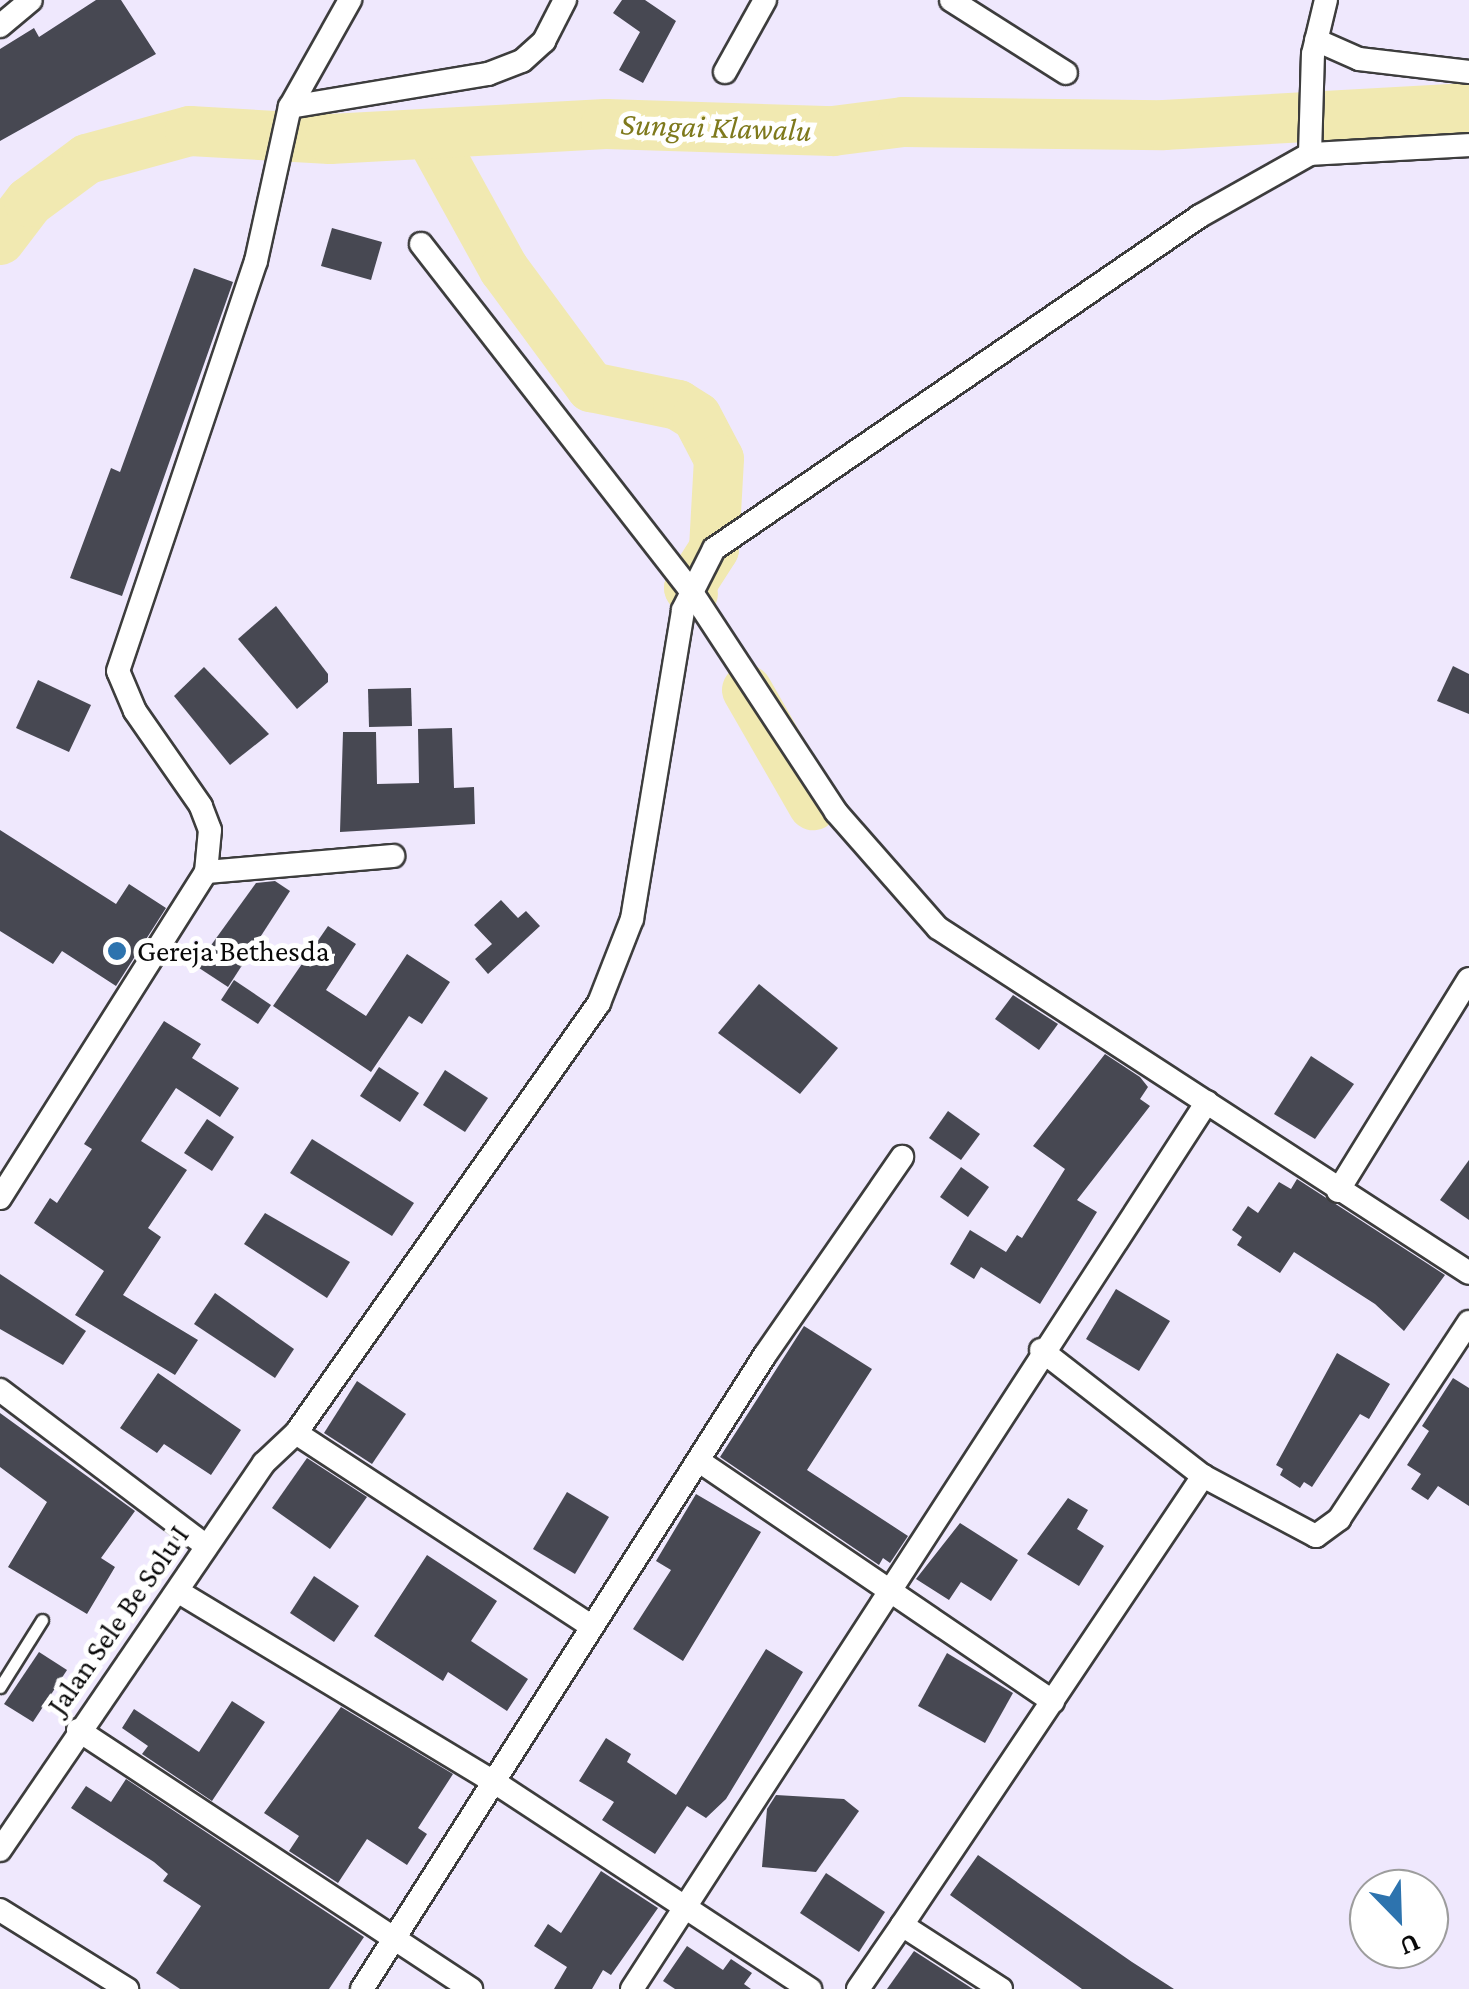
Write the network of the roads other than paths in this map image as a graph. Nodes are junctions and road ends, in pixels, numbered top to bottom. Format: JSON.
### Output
{"nodes":[{"id":1,"x":31,"y":0,"type":"edge"},
{"id":2,"x":350,"y":0,"type":"edge"},
{"id":3,"x":565,"y":0,"type":"edge"},
{"id":4,"x":765,"y":0,"type":"edge"},
{"id":5,"x":951,"y":0,"type":"edge"},
{"id":6,"x":1326,"y":0,"type":"edge"},
{"id":7,"x":0,"y":26,"type":"edge"},
{"id":8,"x":1316,"y":40,"type":"junction"},
{"id":9,"x":725,"y":72,"type":"dead end"},
{"id":10,"x":1469,"y":72,"type":"edge"},
{"id":11,"x":1066,"y":73,"type":"dead end"},
{"id":12,"x":288,"y":122,"type":"junction"},
{"id":13,"x":1469,"y":145,"type":"edge"},
{"id":14,"x":1310,"y":154,"type":"junction"},
{"id":15,"x":421,"y":244,"type":"dead end"},
{"id":16,"x":689,"y":588,"type":"junction"},
{"id":17,"x":393,"y":856,"type":"dead end"},
{"id":18,"x":206,"y":872,"type":"junction"},
{"id":19,"x":1469,"y":979,"type":"edge"},
{"id":20,"x":1207,"y":1102,"type":"junction"},
{"id":21,"x":902,"y":1156,"type":"dead end"},
{"id":22,"x":1338,"y":1191,"type":"junction"},
{"id":23,"x":0,"y":1198,"type":"edge"},
{"id":24,"x":1469,"y":1274,"type":"edge"},
{"id":25,"x":1469,"y":1322,"type":"edge"},
{"id":26,"x":1041,"y":1350,"type":"junction"},
{"id":27,"x":0,"y":1390,"type":"edge"},
{"id":28,"x":296,"y":1433,"type":"junction"},
{"id":29,"x":699,"y":1461,"type":"junction"},
{"id":30,"x":1204,"y":1476,"type":"junction"},
{"id":31,"x":206,"y":1546,"type":"junction"},
{"id":32,"x":179,"y":1592,"type":"junction"},
{"id":33,"x":888,"y":1596,"type":"junction"},
{"id":34,"x":42,"y":1620,"type":"dead end"},
{"id":35,"x":592,"y":1626,"type":"junction"},
{"id":36,"x":0,"y":1687,"type":"edge"},
{"id":37,"x":1053,"y":1702,"type":"junction"},
{"id":38,"x":78,"y":1730,"type":"junction"},
{"id":39,"x":496,"y":1783,"type":"junction"},
{"id":40,"x":3,"y":1837,"type":"edge"},
{"id":41,"x":685,"y":1908,"type":"junction"},
{"id":42,"x":0,"y":1910,"type":"edge"},
{"id":43,"x":902,"y":1925,"type":"junction"},
{"id":44,"x":397,"y":1938,"type":"junction"},
{"id":45,"x":127,"y":1989,"type":"edge"},
{"id":46,"x":362,"y":1989,"type":"edge"},
{"id":47,"x":471,"y":1989,"type":"edge"},
{"id":48,"x":632,"y":1989,"type":"edge"},
{"id":49,"x":810,"y":1989,"type":"edge"},
{"id":50,"x":858,"y":1989,"type":"edge"},
{"id":51,"x":1001,"y":1989,"type":"edge"}],
"edges":[{"from":1,"to":7,"type":"street"},
{"from":2,"to":12,"type":"street"},
{"from":3,"to":12,"type":"street"},
{"from":4,"to":9,"type":"street"},
{"from":5,"to":11,"type":"street"},
{"from":6,"to":8,"type":"street"},
{"from":8,"to":10,"type":"street"},
{"from":8,"to":14,"type":"street"},
{"from":12,"to":18,"type":"street"},
{"from":13,"to":14,"type":"street"},
{"from":14,"to":16,"type":"street"},
{"from":15,"to":16,"type":"street"},
{"from":16,"to":20,"type":"street"},
{"from":16,"to":28,"type":"street","name":"Jalan Sele Be Solu I"},
{"from":17,"to":18,"type":"street"},
{"from":18,"to":23,"type":"street"},
{"from":19,"to":22,"type":"street"},
{"from":20,"to":22,"type":"street"},
{"from":20,"to":26,"type":"street"},
{"from":21,"to":29,"type":"street"},
{"from":22,"to":24,"type":"street"},
{"from":25,"to":30,"type":"street"},
{"from":26,"to":30,"type":"street"},
{"from":26,"to":33,"type":"street"},
{"from":27,"to":31,"type":"street"},
{"from":28,"to":31,"type":"street","name":"Jalan Sele Be Solu I"},
{"from":28,"to":35,"type":"street"},
{"from":29,"to":33,"type":"street"},
{"from":29,"to":35,"type":"street"},
{"from":30,"to":37,"type":"street"},
{"from":31,"to":32,"type":"street","name":"Jalan Sele Be Solu I"},
{"from":32,"to":38,"type":"street","name":"Jalan Sele Be Solu I"},
{"from":32,"to":39,"type":"street"},
{"from":33,"to":37,"type":"street"},
{"from":33,"to":41,"type":"street"},
{"from":34,"to":36,"type":"lane"},
{"from":35,"to":39,"type":"street"},
{"from":37,"to":43,"type":"street"},
{"from":38,"to":40,"type":"street","name":"Jalan Sele Be Solu I"},
{"from":38,"to":44,"type":"street"},
{"from":39,"to":41,"type":"street"},
{"from":39,"to":44,"type":"street"},
{"from":41,"to":48,"type":"street"},
{"from":41,"to":49,"type":"street"},
{"from":42,"to":45,"type":"street"},
{"from":43,"to":50,"type":"street"},
{"from":43,"to":51,"type":"street"},
{"from":44,"to":46,"type":"street"},
{"from":44,"to":47,"type":"street"}]}
